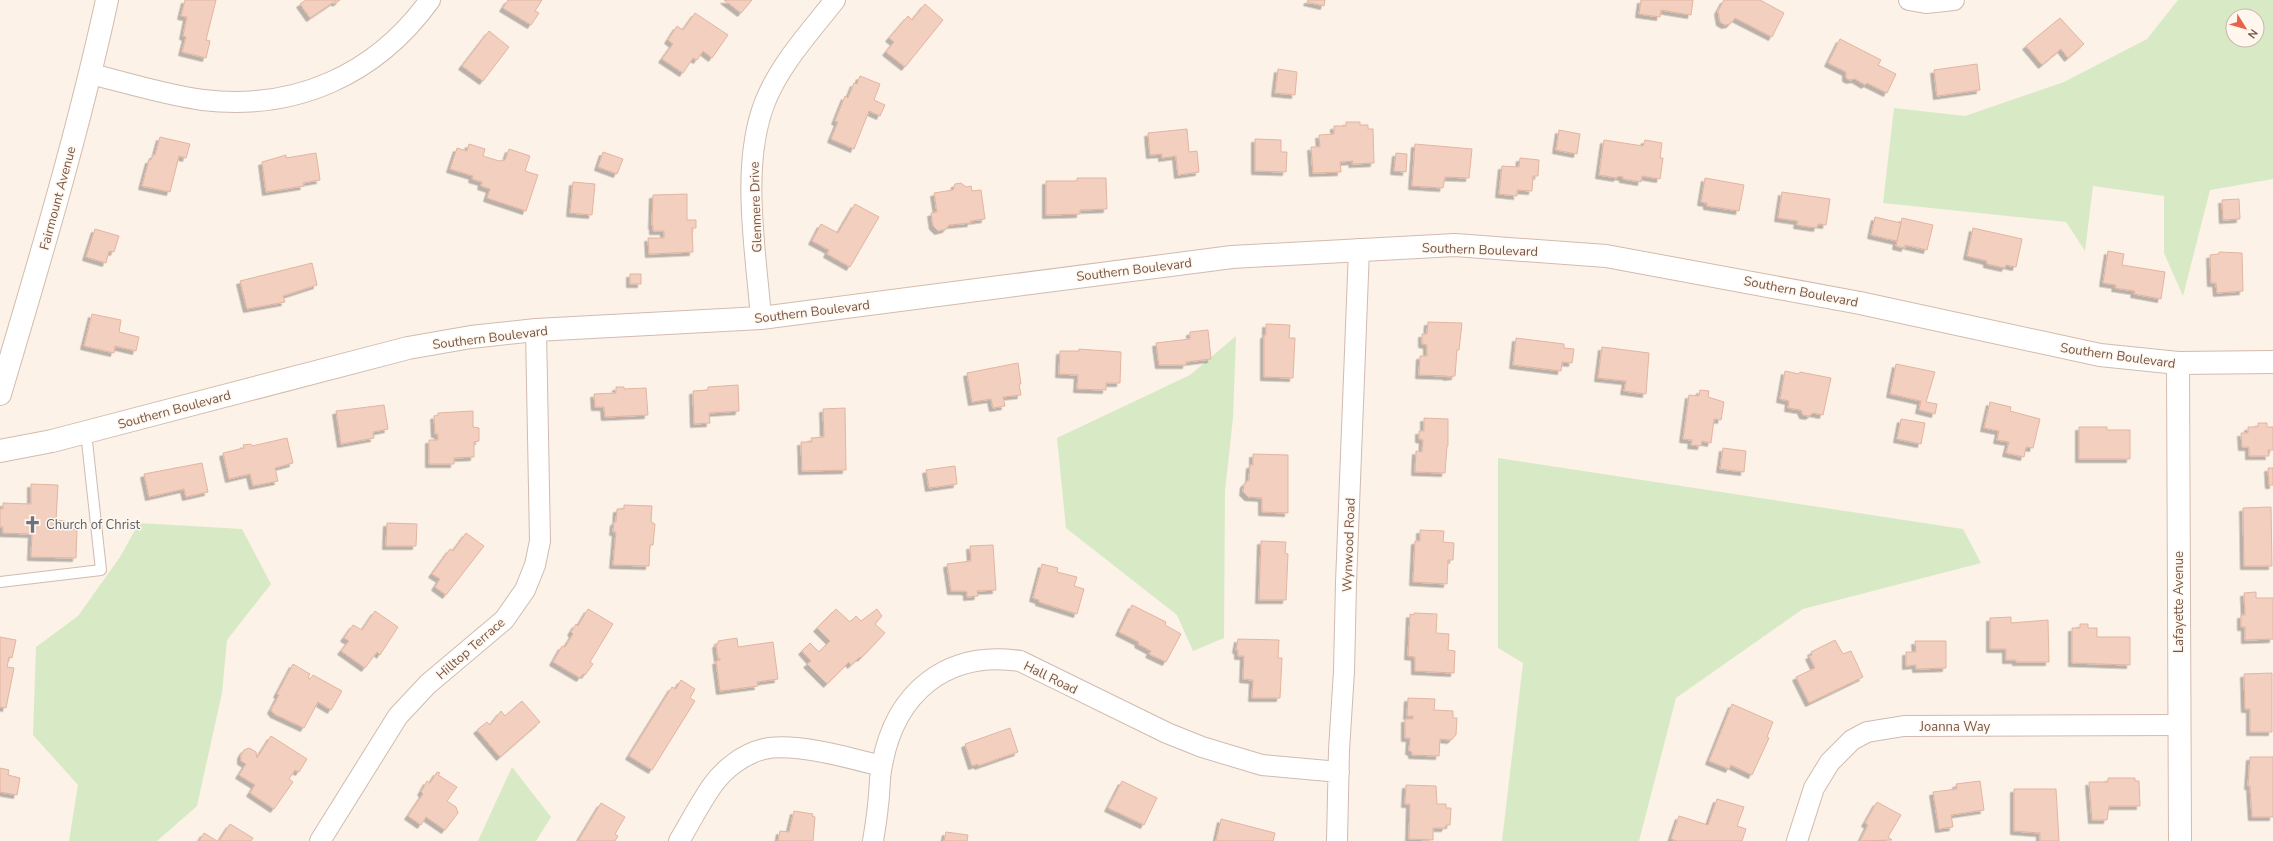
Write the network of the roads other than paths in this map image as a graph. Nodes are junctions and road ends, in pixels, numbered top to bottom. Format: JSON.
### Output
{"nodes":[{"id":1,"x":107,"y":0,"type":"edge"},
{"id":2,"x":430,"y":0,"type":"edge"},
{"id":3,"x":835,"y":0,"type":"edge"},
{"id":4,"x":1909,"y":0,"type":"edge"},
{"id":5,"x":1954,"y":0,"type":"edge"},
{"id":6,"x":91,"y":74,"type":"junction"},
{"id":7,"x":1359,"y":249,"type":"junction"},
{"id":8,"x":760,"y":318,"type":"junction"},
{"id":9,"x":536,"y":330,"type":"junction"},
{"id":10,"x":2273,"y":362,"type":"edge"},
{"id":11,"x":2178,"y":363,"type":"junction"},
{"id":12,"x":0,"y":394,"type":"edge"},
{"id":13,"x":86,"y":432,"type":"junction"},
{"id":14,"x":0,"y":451,"type":"edge"},
{"id":15,"x":0,"y":582,"type":"edge"},
{"id":16,"x":2179,"y":725,"type":"junction"},
{"id":17,"x":881,"y":766,"type":"junction"},
{"id":18,"x":1339,"y":772,"type":"junction"},
{"id":19,"x":320,"y":841,"type":"edge"},
{"id":20,"x":679,"y":841,"type":"edge"},
{"id":21,"x":873,"y":841,"type":"edge"},
{"id":22,"x":1337,"y":841,"type":"edge"},
{"id":23,"x":1797,"y":841,"type":"edge"},
{"id":24,"x":2180,"y":841,"type":"edge"}],
"edges":[{"from":1,"to":6,"type":"main road","name":"Fairmount Avenue"},
{"from":2,"to":6,"type":"street"},
{"from":3,"to":8,"type":"street","name":"Glenmere Drive"},
{"from":4,"to":5,"type":"street"},
{"from":6,"to":12,"type":"main road","name":"Fairmount Avenue"},
{"from":7,"to":8,"type":"main road","name":"Southern Boulevard"},
{"from":7,"to":11,"type":"main road","name":"Southern Boulevard"},
{"from":7,"to":18,"type":"street","name":"Wynwood Road"},
{"from":8,"to":9,"type":"main road","name":"Southern Boulevard"},
{"from":9,"to":13,"type":"main road","name":"Southern Boulevard"},
{"from":9,"to":19,"type":"street","name":"Hilltop Terrace"},
{"from":10,"to":11,"type":"main road","name":"Southern Boulevard"},
{"from":11,"to":16,"type":"main road","name":"Lafayette Avenue"},
{"from":13,"to":14,"type":"main road","name":"Southern Boulevard"},
{"from":13,"to":15,"type":"lane"},
{"from":16,"to":23,"type":"street","name":"Joanna Way"},
{"from":16,"to":24,"type":"main road","name":"Lafayette Avenue"},
{"from":17,"to":18,"type":"street","name":"Hall Road"},
{"from":17,"to":20,"type":"street"},
{"from":17,"to":21,"type":"street","name":"Hall Road"},
{"from":18,"to":22,"type":"street","name":"Wynwood Road"}]}
